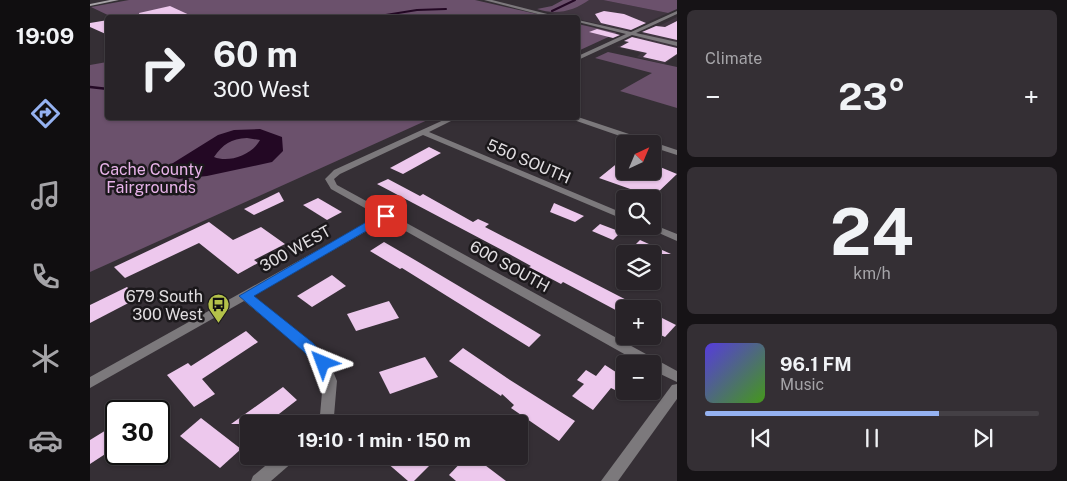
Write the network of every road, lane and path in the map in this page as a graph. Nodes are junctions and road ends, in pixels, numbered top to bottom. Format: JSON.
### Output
{"nodes":[{"id":1,"x":117,"y":0,"type":"edge"},
{"id":2,"x":486,"y":0,"type":"edge"},
{"id":3,"x":90,"y":5,"type":"edge"},
{"id":4,"x":677,"y":12,"type":"edge"},
{"id":5,"x":548,"y":15,"type":"edge"},
{"id":6,"x":580,"y":22,"type":"edge"},
{"id":7,"x":630,"y":34,"type":"junction"},
{"id":8,"x":677,"y":44,"type":"edge"},
{"id":9,"x":580,"y":57,"type":"edge"},
{"id":10,"x":449,"y":120,"type":"edge"},
{"id":11,"x":578,"y":120,"type":"edge"},
{"id":12,"x":422,"y":132,"type":"junction"},
{"id":13,"x":624,"y":135,"type":"edge"},
{"id":14,"x":661,"y":147,"type":"edge"},
{"id":15,"x":677,"y":153,"type":"edge"},
{"id":16,"x":616,"y":213,"type":"edge"},
{"id":17,"x":386,"y":216,"type":"junction"},
{"id":18,"x":661,"y":231,"type":"edge"},
{"id":19,"x":677,"y":238,"type":"edge"},
{"id":20,"x":245,"y":296,"type":"junction"},
{"id":21,"x":677,"y":377,"type":"edge"},
{"id":22,"x":90,"y":383,"type":"edge"},
{"id":23,"x":677,"y":389,"type":"edge"},
{"id":24,"x":327,"y":415,"type":"edge"},
{"id":25,"x":278,"y":465,"type":"edge"},
{"id":26,"x":259,"y":481,"type":"edge"},
{"id":27,"x":609,"y":481,"type":"edge"}],
"edges":[{"from":1,"to":3,"type":"street"},
{"from":2,"to":5,"type":"street"},
{"from":4,"to":7,"type":"street"},
{"from":6,"to":7,"type":"street"},
{"from":7,"to":8,"type":"street"},
{"from":7,"to":9,"type":"street"},
{"from":10,"to":12,"type":"street"},
{"from":11,"to":13,"type":"street"},
{"from":12,"to":16,"type":"street","name":"550 SOUTH"},
{"from":12,"to":17,"type":"street","name":"600 SOUTH"},
{"from":14,"to":15,"type":"street"},
{"from":17,"to":20,"type":"street","name":"300 WEST"},
{"from":17,"to":21,"type":"street","name":"600 SOUTH"},
{"from":18,"to":19,"type":"street"},
{"from":20,"to":22,"type":"street","name":"300 WEST"},
{"from":20,"to":24,"type":"street"},
{"from":23,"to":27,"type":"street"},
{"from":25,"to":26,"type":"street"}]}
